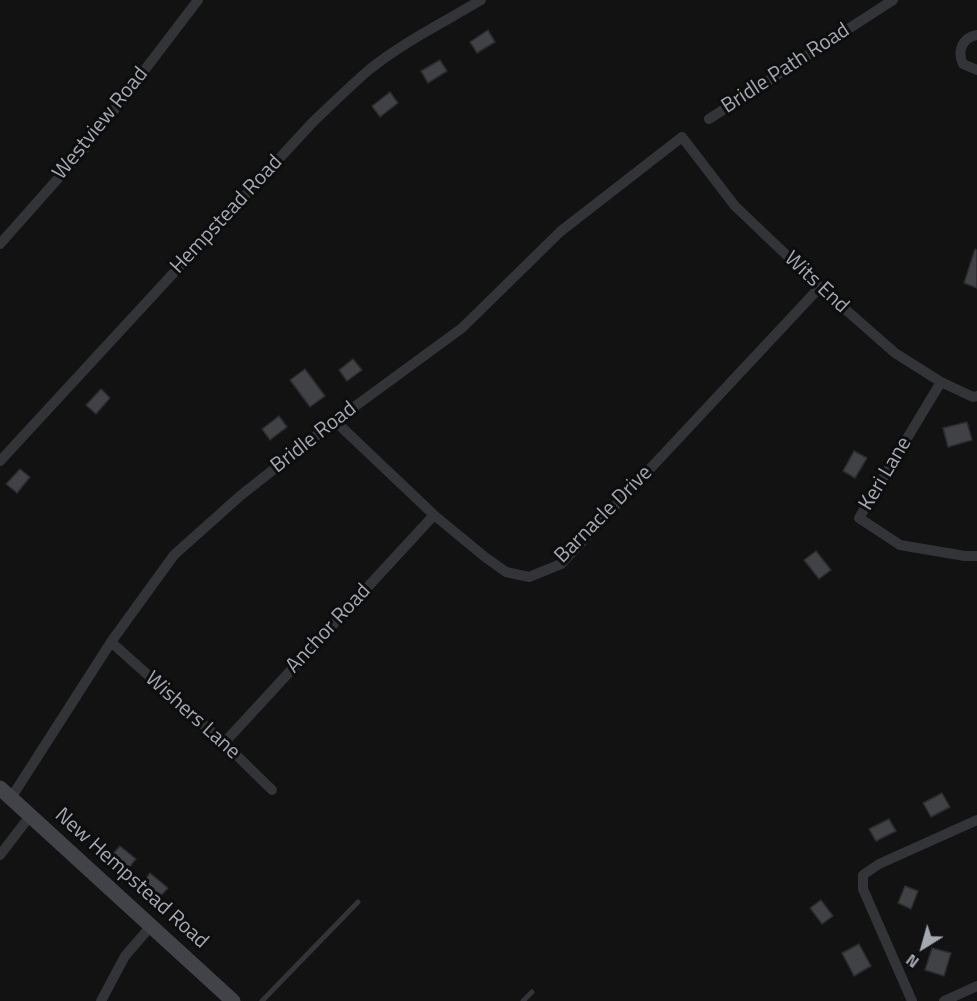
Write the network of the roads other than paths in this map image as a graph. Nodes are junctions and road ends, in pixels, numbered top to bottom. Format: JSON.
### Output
{"nodes":[{"id":1,"x":198,"y":0,"type":"edge"},
{"id":2,"x":481,"y":0,"type":"edge"},
{"id":3,"x":893,"y":0,"type":"edge"},
{"id":4,"x":977,"y":35,"type":"edge"},
{"id":5,"x":977,"y":70,"type":"edge"},
{"id":6,"x":709,"y":119,"type":"dead end"},
{"id":7,"x":682,"y":137,"type":"joint"},
{"id":8,"x":0,"y":244,"type":"edge"},
{"id":9,"x":820,"y":287,"type":"junction"},
{"id":10,"x":941,"y":382,"type":"junction"},
{"id":11,"x":977,"y":396,"type":"edge"},
{"id":12,"x":335,"y":421,"type":"junction"},
{"id":13,"x":0,"y":461,"type":"edge"},
{"id":14,"x":434,"y":515,"type":"junction"},
{"id":15,"x":977,"y":556,"type":"edge"},
{"id":16,"x":111,"y":642,"type":"junction"},
{"id":17,"x":224,"y":743,"type":"junction"},
{"id":18,"x":272,"y":790,"type":"dead end"},
{"id":19,"x":6,"y":793,"type":"edge"},
{"id":20,"x":30,"y":816,"type":"junction"},
{"id":21,"x":977,"y":820,"type":"edge"},
{"id":22,"x":0,"y":855,"type":"edge"},
{"id":23,"x":358,"y":902,"type":"dead end"},
{"id":24,"x":152,"y":926,"type":"junction"},
{"id":25,"x":977,"y":986,"type":"edge"},
{"id":26,"x":532,"y":992,"type":"dead end"},
{"id":27,"x":101,"y":1001,"type":"edge"},
{"id":28,"x":233,"y":1001,"type":"edge"},
{"id":29,"x":262,"y":1001,"type":"edge"},
{"id":30,"x":523,"y":1001,"type":"edge"},
{"id":31,"x":912,"y":1001,"type":"edge"},
{"id":32,"x":944,"y":1001,"type":"edge"}],
"edges":[{"from":1,"to":8,"type":"street","name":"Westview Road"},
{"from":2,"to":13,"type":"street","name":"Hempstead Road"},
{"from":3,"to":6,"type":"street","name":"Bridle Path Road"},
{"from":4,"to":5,"type":"street"},
{"from":7,"to":9,"type":"street","name":"Wits End"},
{"from":7,"to":12,"type":"street","name":"Bridle Road"},
{"from":9,"to":10,"type":"street","name":"Wits End"},
{"from":9,"to":14,"type":"street","name":"Barnacle Drive"},
{"from":10,"to":11,"type":"street","name":"Wits End"},
{"from":10,"to":15,"type":"street","name":"Keri Lane"},
{"from":12,"to":14,"type":"street","name":"Barnacle Drive"},
{"from":12,"to":16,"type":"street","name":"Bridle Road"},
{"from":14,"to":17,"type":"street","name":"Anchor Road"},
{"from":16,"to":17,"type":"street","name":"Wishers Lane"},
{"from":16,"to":19,"type":"street","name":"Bridle Road"},
{"from":17,"to":18,"type":"street","name":"Wishers Lane"},
{"from":19,"to":20,"type":"street","name":"New Hempstead Road"},
{"from":20,"to":22,"type":"street"},
{"from":20,"to":24,"type":"street","name":"New Hempstead Road"},
{"from":21,"to":31,"type":"street"},
{"from":23,"to":29,"type":"lane"},
{"from":24,"to":27,"type":"street"},
{"from":24,"to":28,"type":"street","name":"New Hempstead Road"},
{"from":25,"to":32,"type":"street"},
{"from":26,"to":30,"type":"lane"}]}
